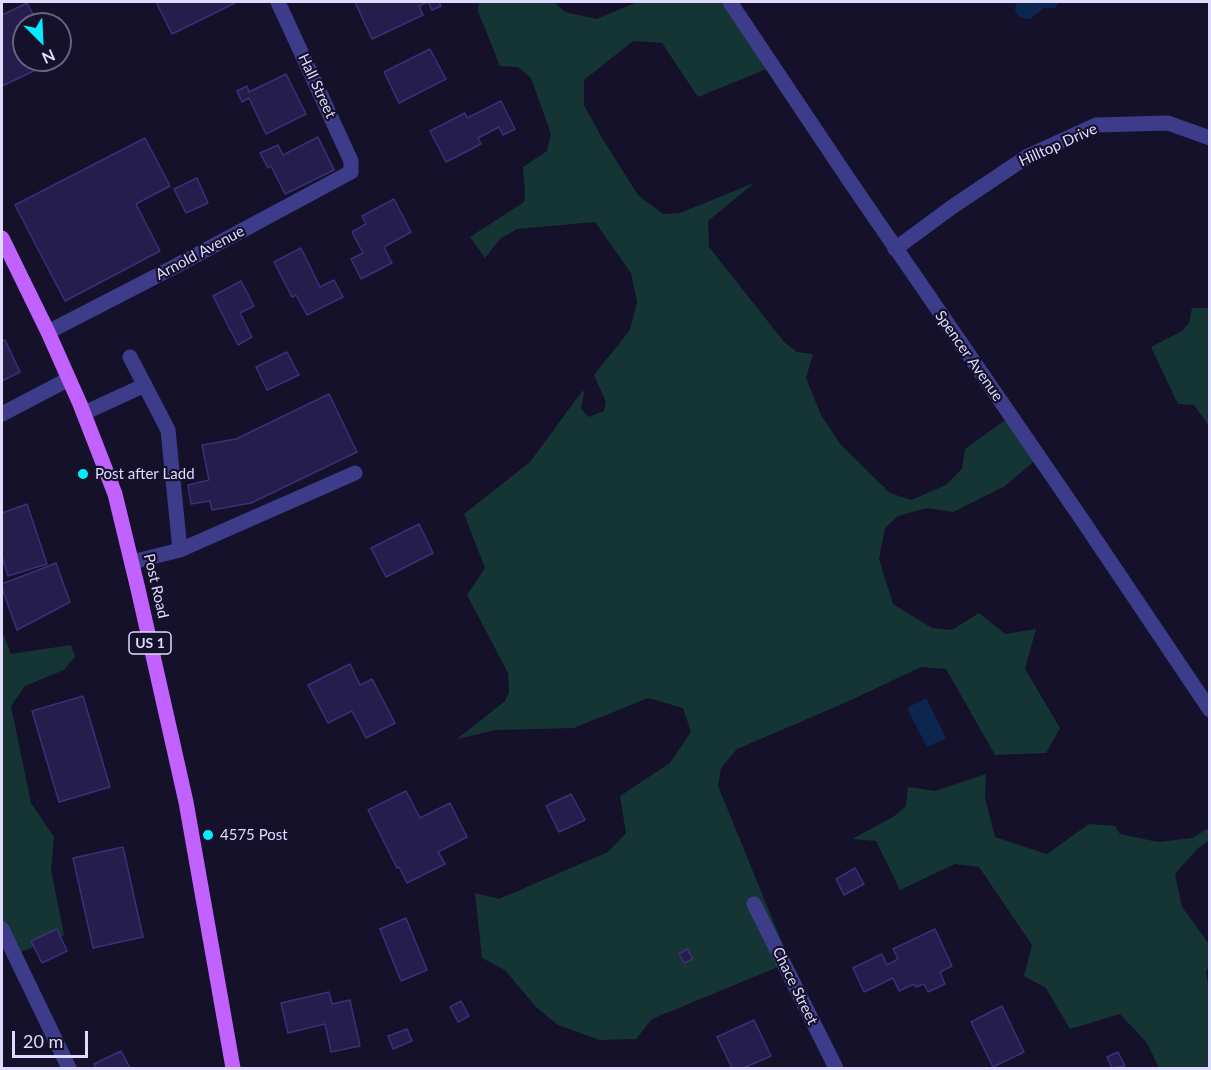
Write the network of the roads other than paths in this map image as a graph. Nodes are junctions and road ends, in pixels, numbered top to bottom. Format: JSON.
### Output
{"nodes":[{"id":1,"x":278,"y":2,"type":"edge"},
{"id":2,"x":730,"y":2,"type":"edge"},
{"id":3,"x":1209,"y":138,"type":"edge"},
{"id":4,"x":351,"y":172,"type":"joint"},
{"id":5,"x":2,"y":238,"type":"edge"},
{"id":6,"x":896,"y":249,"type":"junction"},
{"id":7,"x":48,"y":332,"type":"junction"},
{"id":8,"x":130,"y":357,"type":"dead end"},
{"id":9,"x":69,"y":379,"type":"junction"},
{"id":10,"x":145,"y":385,"type":"junction"},
{"id":11,"x":84,"y":413,"type":"junction"},
{"id":12,"x":2,"y":414,"type":"edge"},
{"id":13,"x":355,"y":473,"type":"dead end"},
{"id":14,"x":180,"y":550,"type":"junction"},
{"id":15,"x":132,"y":562,"type":"junction"},
{"id":16,"x":1209,"y":710,"type":"edge"},
{"id":17,"x":754,"y":904,"type":"dead end"},
{"id":18,"x":2,"y":929,"type":"edge"},
{"id":19,"x":69,"y":1068,"type":"edge"},
{"id":20,"x":233,"y":1068,"type":"edge"},
{"id":21,"x":836,"y":1068,"type":"edge"}],
"edges":[{"from":1,"to":4,"type":"street","name":"Hall Street"},
{"from":2,"to":6,"type":"street","name":"Spencer Avenue"},
{"from":3,"to":6,"type":"street","name":"Hilltop Drive"},
{"from":4,"to":7,"type":"street","name":"Arnold Avenue"},
{"from":5,"to":7,"type":"main road","name":"Post Road","number":"US 1"},
{"from":6,"to":16,"type":"street","name":"Spencer Avenue"},
{"from":7,"to":9,"type":"main road","name":"Post Road","number":"US 1"},
{"from":8,"to":10,"type":"street"},
{"from":9,"to":11,"type":"main road","name":"Post Road","number":"US 1"},
{"from":9,"to":12,"type":"street"},
{"from":10,"to":11,"type":"street"},
{"from":10,"to":14,"type":"street"},
{"from":11,"to":15,"type":"main road","name":"Post Road","number":"US 1"},
{"from":13,"to":14,"type":"street"},
{"from":14,"to":15,"type":"street"},
{"from":15,"to":20,"type":"main road","name":"Post Road","number":"US 1"},
{"from":17,"to":21,"type":"street","name":"Chace Street"},
{"from":18,"to":19,"type":"street"}]}
